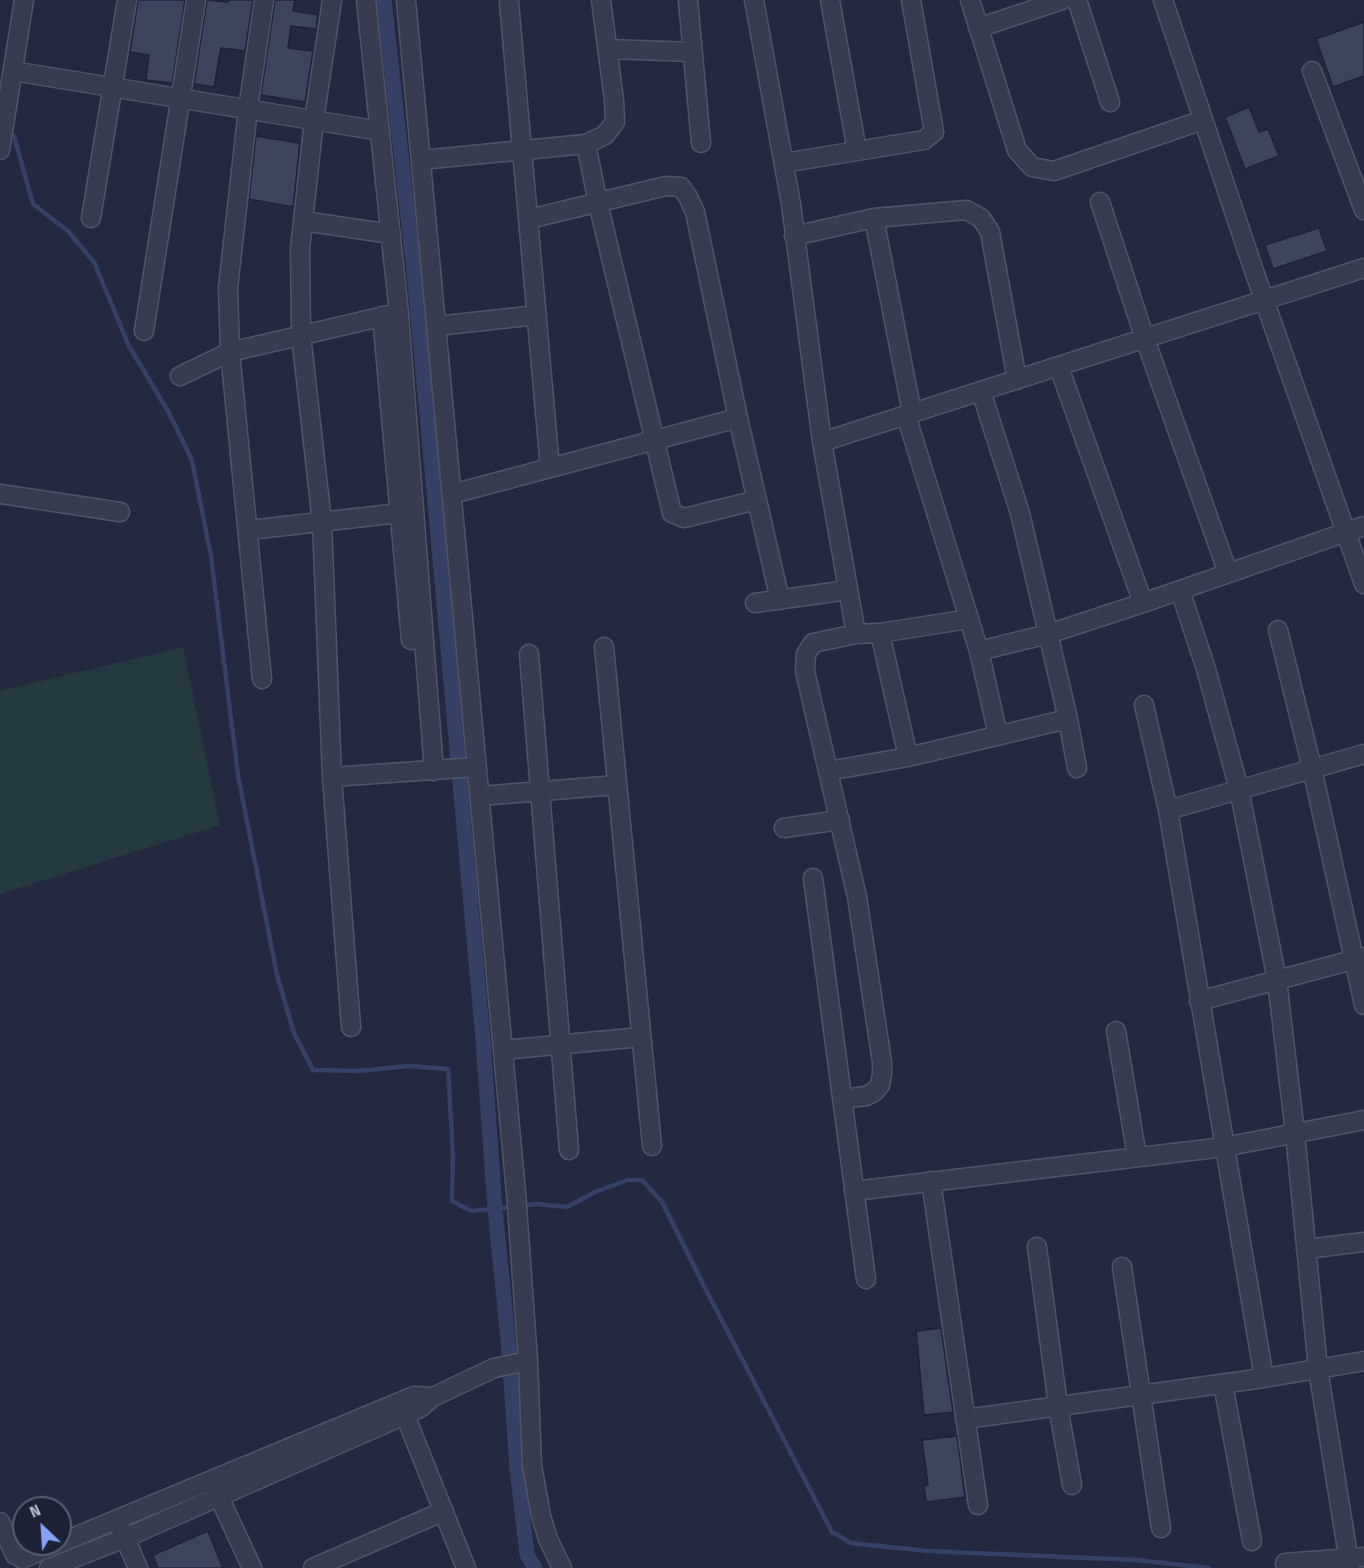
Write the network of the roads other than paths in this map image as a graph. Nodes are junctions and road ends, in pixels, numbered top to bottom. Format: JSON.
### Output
{"nodes":[{"id":1,"x":24,"y":0,"type":"edge"},
{"id":2,"x":127,"y":0,"type":"edge"},
{"id":3,"x":196,"y":0,"type":"edge"},
{"id":4,"x":264,"y":0,"type":"edge"},
{"id":5,"x":332,"y":0,"type":"edge"},
{"id":6,"x":366,"y":0,"type":"edge"},
{"id":7,"x":406,"y":0,"type":"edge"},
{"id":8,"x":601,"y":0,"type":"edge"},
{"id":9,"x":688,"y":0,"type":"edge"},
{"id":10,"x":754,"y":0,"type":"edge"},
{"id":11,"x":830,"y":0,"type":"edge"},
{"id":12,"x":911,"y":0,"type":"edge"},
{"id":13,"x":970,"y":0,"type":"edge"},
{"id":14,"x":1062,"y":0,"type":"edge"},
{"id":15,"x":1077,"y":0,"type":"edge"},
{"id":16,"x":1163,"y":0,"type":"edge"},
{"id":17,"x":509,"y":2,"type":"dead end"},
{"id":18,"x":978,"y":28,"type":"junction"},
{"id":19,"x":608,"y":50,"type":"junction"},
{"id":20,"x":693,"y":52,"type":"junction"},
{"id":21,"x":1312,"y":70,"type":"dead end"},
{"id":22,"x":8,"y":76,"type":"edge"},
{"id":23,"x":113,"y":87,"type":"junction"},
{"id":24,"x":180,"y":98,"type":"junction"},
{"id":25,"x":1110,"y":102,"type":"dead end"},
{"id":26,"x":248,"y":109,"type":"junction"},
{"id":27,"x":314,"y":120,"type":"junction"},
{"id":28,"x":1203,"y":120,"type":"junction"},
{"id":29,"x":380,"y":131,"type":"junction"},
{"id":30,"x":701,"y":143,"type":"dead end"},
{"id":31,"x":586,"y":144,"type":"junction"},
{"id":32,"x":0,"y":148,"type":"edge"},
{"id":33,"x":523,"y":150,"type":"junction"},
{"id":34,"x":857,"y":151,"type":"junction"},
{"id":35,"x":421,"y":160,"type":"junction"},
{"id":36,"x":784,"y":162,"type":"junction"},
{"id":37,"x":598,"y":202,"type":"junction"},
{"id":38,"x":1100,"y":202,"type":"dead end"},
{"id":39,"x":1364,"y":210,"type":"edge"},
{"id":40,"x":91,"y":218,"type":"dead end"},
{"id":41,"x":874,"y":218,"type":"junction"},
{"id":42,"x":529,"y":219,"type":"junction"},
{"id":43,"x":303,"y":221,"type":"junction"},
{"id":44,"x":391,"y":234,"type":"junction"},
{"id":45,"x":794,"y":236,"type":"junction"},
{"id":46,"x":1364,"y":268,"type":"edge"},
{"id":47,"x":1264,"y":301,"type":"junction"},
{"id":48,"x":390,"y":315,"type":"junction"},
{"id":49,"x":537,"y":315,"type":"junction"},
{"id":50,"x":437,"y":326,"type":"junction"},
{"id":51,"x":144,"y":331,"type":"dead end"},
{"id":52,"x":301,"y":335,"type":"junction"},
{"id":53,"x":1145,"y":339,"type":"junction"},
{"id":54,"x":230,"y":352,"type":"junction"},
{"id":55,"x":1059,"y":366,"type":"junction"},
{"id":56,"x":180,"y":376,"type":"dead end"},
{"id":57,"x":1017,"y":380,"type":"junction"},
{"id":58,"x":981,"y":392,"type":"junction"},
{"id":59,"x":909,"y":414,"type":"junction"},
{"id":60,"x":738,"y":418,"type":"junction"},
{"id":61,"x":654,"y":440,"type":"junction"},
{"id":62,"x":822,"y":442,"type":"junction"},
{"id":63,"x":550,"y":468,"type":"junction"},
{"id":64,"x":0,"y":494,"type":"edge"},
{"id":65,"x":452,"y":494,"type":"junction"},
{"id":66,"x":757,"y":500,"type":"junction"},
{"id":67,"x":120,"y":512,"type":"dead end"},
{"id":68,"x":400,"y":513,"type":"junction"},
{"id":69,"x":322,"y":522,"type":"junction"},
{"id":70,"x":1364,"y":526,"type":"edge"},
{"id":71,"x":249,"y":530,"type":"junction"},
{"id":72,"x":1346,"y":532,"type":"junction"},
{"id":73,"x":1228,"y":573,"type":"junction"},
{"id":74,"x":1364,"y":584,"type":"edge"},
{"id":75,"x":848,"y":590,"type":"junction"},
{"id":76,"x":1180,"y":590,"type":"junction"},
{"id":77,"x":780,"y":600,"type":"junction"},
{"id":78,"x":755,"y":603,"type":"dead end"},
{"id":79,"x":1143,"y":603,"type":"junction"},
{"id":80,"x":969,"y":619,"type":"junction"},
{"id":81,"x":1278,"y":630,"type":"dead end"},
{"id":82,"x":880,"y":633,"type":"junction"},
{"id":83,"x":856,"y":634,"type":"junction"},
{"id":84,"x":1048,"y":634,"type":"junction"},
{"id":85,"x":411,"y":640,"type":"dead end"},
{"id":86,"x":604,"y":646,"type":"dead end"},
{"id":87,"x":979,"y":651,"type":"junction"},
{"id":88,"x":530,"y":654,"type":"dead end"},
{"id":89,"x":262,"y":679,"type":"dead end"},
{"id":90,"x":1144,"y":705,"type":"dead end"},
{"id":91,"x":1068,"y":719,"type":"junction"},
{"id":92,"x":998,"y":735,"type":"junction"},
{"id":93,"x":1364,"y":753,"type":"edge"},
{"id":94,"x":908,"y":757,"type":"junction"},
{"id":95,"x":471,"y":767,"type":"junction"},
{"id":96,"x":1077,"y":768,"type":"dead end"},
{"id":97,"x":1312,"y":768,"type":"junction"},
{"id":98,"x":438,"y":770,"type":"junction"},
{"id":99,"x":828,"y":771,"type":"junction"},
{"id":100,"x":332,"y":777,"type":"junction"},
{"id":101,"x":617,"y":785,"type":"junction"},
{"id":102,"x":1239,"y":789,"type":"junction"},
{"id":103,"x":541,"y":791,"type":"junction"},
{"id":104,"x":480,"y":796,"type":"junction"},
{"id":105,"x":1168,"y":810,"type":"junction"},
{"id":106,"x":840,"y":820,"type":"junction"},
{"id":107,"x":784,"y":828,"type":"dead end"},
{"id":108,"x":813,"y":878,"type":"dead end"},
{"id":109,"x":1360,"y":958,"type":"edge"},
{"id":110,"x":1277,"y":981,"type":"junction"},
{"id":111,"x":1199,"y":1001,"type":"junction"},
{"id":112,"x":1364,"y":1005,"type":"edge"},
{"id":113,"x":351,"y":1027,"type":"dead end"},
{"id":114,"x":1116,"y":1031,"type":"dead end"},
{"id":115,"x":641,"y":1037,"type":"junction"},
{"id":116,"x":561,"y":1045,"type":"junction"},
{"id":117,"x":503,"y":1050,"type":"junction"},
{"id":118,"x":842,"y":1099,"type":"junction"},
{"id":119,"x":1364,"y":1120,"type":"edge"},
{"id":120,"x":1295,"y":1133,"type":"junction"},
{"id":121,"x":652,"y":1146,"type":"dead end"},
{"id":122,"x":1224,"y":1147,"type":"junction"},
{"id":123,"x":569,"y":1149,"type":"dead end"},
{"id":124,"x":1137,"y":1157,"type":"junction"},
{"id":125,"x":931,"y":1181,"type":"junction"},
{"id":126,"x":854,"y":1191,"type":"junction"},
{"id":127,"x":1364,"y":1242,"type":"edge"},
{"id":128,"x":1037,"y":1247,"type":"dead end"},
{"id":129,"x":1306,"y":1249,"type":"junction"},
{"id":130,"x":1122,"y":1268,"type":"dead end"},
{"id":131,"x":866,"y":1279,"type":"dead end"},
{"id":132,"x":1364,"y":1361,"type":"edge"},
{"id":133,"x":524,"y":1362,"type":"junction"},
{"id":134,"x":1318,"y":1369,"type":"junction"},
{"id":135,"x":1264,"y":1378,"type":"junction"},
{"id":136,"x":1223,"y":1384,"type":"junction"},
{"id":137,"x":1142,"y":1395,"type":"junction"},
{"id":138,"x":433,"y":1397,"type":"junction"},
{"id":139,"x":1058,"y":1406,"type":"junction"},
{"id":140,"x":405,"y":1415,"type":"junction"},
{"id":141,"x":965,"y":1419,"type":"junction"},
{"id":142,"x":211,"y":1479,"type":"junction"},
{"id":143,"x":1072,"y":1485,"type":"dead end"},
{"id":144,"x":219,"y":1497,"type":"junction"},
{"id":145,"x":978,"y":1505,"type":"dead end"},
{"id":146,"x":444,"y":1511,"type":"junction"},
{"id":147,"x":116,"y":1519,"type":"junction"},
{"id":148,"x":0,"y":1522,"type":"edge"},
{"id":149,"x":1161,"y":1528,"type":"dead end"},
{"id":150,"x":72,"y":1538,"type":"edge"},
{"id":151,"x":125,"y":1538,"type":"junction"},
{"id":152,"x":1252,"y":1541,"type":"dead end"},
{"id":153,"x":16,"y":1559,"type":"edge"},
{"id":154,"x":352,"y":1561,"type":"edge"},
{"id":155,"x":1354,"y":1561,"type":"edge"},
{"id":156,"x":1285,"y":1563,"type":"dead end"},
{"id":157,"x":49,"y":1568,"type":"edge"},
{"id":158,"x":138,"y":1568,"type":"edge"},
{"id":159,"x":252,"y":1568,"type":"edge"},
{"id":160,"x":313,"y":1568,"type":"edge"},
{"id":161,"x":466,"y":1568,"type":"edge"},
{"id":162,"x":562,"y":1568,"type":"edge"}],
"edges":[{"from":1,"to":22,"type":"street"},
{"from":2,"to":23,"type":"street"},
{"from":3,"to":24,"type":"street"},
{"from":4,"to":26,"type":"street"},
{"from":5,"to":27,"type":"street"},
{"from":6,"to":29,"type":"street"},
{"from":7,"to":35,"type":"street"},
{"from":8,"to":19,"type":"street"},
{"from":9,"to":20,"type":"street"},
{"from":10,"to":36,"type":"street"},
{"from":11,"to":34,"type":"street"},
{"from":12,"to":34,"type":"street"},
{"from":13,"to":18,"type":"street"},
{"from":14,"to":18,"type":"street"},
{"from":15,"to":25,"type":"street"},
{"from":16,"to":28,"type":"street"},
{"from":17,"to":33,"type":"street"},
{"from":18,"to":28,"type":"street"},
{"from":19,"to":20,"type":"street"},
{"from":19,"to":31,"type":"street"},
{"from":20,"to":30,"type":"street"},
{"from":21,"to":39,"type":"street"},
{"from":22,"to":23,"type":"street"},
{"from":22,"to":32,"type":"street"},
{"from":23,"to":24,"type":"street"},
{"from":23,"to":40,"type":"street"},
{"from":24,"to":26,"type":"street"},
{"from":24,"to":51,"type":"street"},
{"from":26,"to":27,"type":"street"},
{"from":26,"to":54,"type":"street"},
{"from":27,"to":29,"type":"street"},
{"from":27,"to":43,"type":"street"},
{"from":28,"to":47,"type":"street"},
{"from":29,"to":44,"type":"street"},
{"from":31,"to":33,"type":"street"},
{"from":31,"to":37,"type":"street"},
{"from":33,"to":35,"type":"street"},
{"from":33,"to":42,"type":"street"},
{"from":34,"to":36,"type":"street"},
{"from":35,"to":50,"type":"street"},
{"from":36,"to":45,"type":"street"},
{"from":37,"to":42,"type":"street"},
{"from":37,"to":60,"type":"street"},
{"from":37,"to":61,"type":"street"},
{"from":38,"to":53,"type":"street"},
{"from":41,"to":45,"type":"street"},
{"from":41,"to":57,"type":"street"},
{"from":41,"to":59,"type":"street"},
{"from":42,"to":49,"type":"street"},
{"from":43,"to":44,"type":"street"},
{"from":43,"to":52,"type":"street"},
{"from":44,"to":48,"type":"street"},
{"from":45,"to":62,"type":"street"},
{"from":46,"to":47,"type":"street"},
{"from":47,"to":53,"type":"street"},
{"from":47,"to":72,"type":"street"},
{"from":48,"to":52,"type":"street"},
{"from":48,"to":68,"type":"street"},
{"from":48,"to":98,"type":"street"},
{"from":49,"to":50,"type":"street"},
{"from":49,"to":63,"type":"street"},
{"from":50,"to":65,"type":"street"},
{"from":52,"to":54,"type":"street"},
{"from":52,"to":69,"type":"street"},
{"from":53,"to":55,"type":"street"},
{"from":53,"to":73,"type":"street"},
{"from":54,"to":56,"type":"street"},
{"from":54,"to":71,"type":"street"},
{"from":55,"to":57,"type":"street"},
{"from":55,"to":79,"type":"street"},
{"from":57,"to":58,"type":"street"},
{"from":58,"to":59,"type":"street"},
{"from":58,"to":84,"type":"street"},
{"from":59,"to":62,"type":"street"},
{"from":59,"to":80,"type":"street"},
{"from":60,"to":61,"type":"street"},
{"from":60,"to":66,"type":"street"},
{"from":61,"to":63,"type":"street"},
{"from":61,"to":66,"type":"street"},
{"from":62,"to":75,"type":"street"},
{"from":63,"to":65,"type":"street"},
{"from":64,"to":67,"type":"street"},
{"from":65,"to":95,"type":"street"},
{"from":66,"to":77,"type":"street"},
{"from":68,"to":69,"type":"street"},
{"from":68,"to":85,"type":"street"},
{"from":69,"to":71,"type":"street"},
{"from":69,"to":100,"type":"street"},
{"from":70,"to":72,"type":"street"},
{"from":71,"to":89,"type":"street"},
{"from":72,"to":73,"type":"street"},
{"from":72,"to":74,"type":"street"},
{"from":73,"to":76,"type":"street"},
{"from":75,"to":77,"type":"street"},
{"from":75,"to":83,"type":"street"},
{"from":76,"to":79,"type":"street"},
{"from":76,"to":102,"type":"street"},
{"from":77,"to":78,"type":"street"},
{"from":79,"to":84,"type":"street"},
{"from":80,"to":82,"type":"street"},
{"from":80,"to":87,"type":"street"},
{"from":81,"to":97,"type":"street"},
{"from":82,"to":83,"type":"street"},
{"from":82,"to":94,"type":"street"},
{"from":83,"to":99,"type":"street"},
{"from":84,"to":87,"type":"street"},
{"from":84,"to":91,"type":"street"},
{"from":86,"to":101,"type":"street"},
{"from":87,"to":92,"type":"street"},
{"from":88,"to":103,"type":"street"},
{"from":90,"to":105,"type":"street"},
{"from":91,"to":92,"type":"street"},
{"from":91,"to":96,"type":"street"},
{"from":92,"to":94,"type":"street"},
{"from":93,"to":97,"type":"street"},
{"from":94,"to":99,"type":"street"},
{"from":95,"to":98,"type":"street"},
{"from":95,"to":104,"type":"street"},
{"from":97,"to":102,"type":"street"},
{"from":97,"to":109,"type":"street"},
{"from":98,"to":100,"type":"street"},
{"from":99,"to":106,"type":"street"},
{"from":100,"to":113,"type":"street"},
{"from":101,"to":103,"type":"street"},
{"from":101,"to":115,"type":"street"},
{"from":102,"to":105,"type":"street"},
{"from":102,"to":110,"type":"street"},
{"from":103,"to":104,"type":"street"},
{"from":103,"to":116,"type":"street"},
{"from":104,"to":117,"type":"street"},
{"from":105,"to":111,"type":"street"},
{"from":106,"to":107,"type":"street"},
{"from":106,"to":118,"type":"street"},
{"from":108,"to":118,"type":"street"},
{"from":109,"to":110,"type":"street"},
{"from":109,"to":112,"type":"street"},
{"from":110,"to":111,"type":"street"},
{"from":110,"to":120,"type":"street"},
{"from":111,"to":122,"type":"street"},
{"from":114,"to":124,"type":"street"},
{"from":115,"to":116,"type":"street"},
{"from":115,"to":121,"type":"street"},
{"from":116,"to":117,"type":"street"},
{"from":116,"to":123,"type":"street"},
{"from":117,"to":133,"type":"street"},
{"from":118,"to":126,"type":"street"},
{"from":119,"to":120,"type":"street"},
{"from":120,"to":122,"type":"street"},
{"from":120,"to":129,"type":"street"},
{"from":122,"to":124,"type":"street"},
{"from":122,"to":135,"type":"street"},
{"from":124,"to":125,"type":"street"},
{"from":125,"to":126,"type":"street"},
{"from":125,"to":141,"type":"street"},
{"from":126,"to":131,"type":"street"},
{"from":127,"to":129,"type":"street"},
{"from":128,"to":139,"type":"street"},
{"from":129,"to":134,"type":"street"},
{"from":130,"to":137,"type":"street"},
{"from":132,"to":134,"type":"street"},
{"from":133,"to":138,"type":"street"},
{"from":133,"to":162,"type":"street"},
{"from":134,"to":135,"type":"street"},
{"from":134,"to":155,"type":"street"},
{"from":135,"to":136,"type":"street"},
{"from":136,"to":137,"type":"street"},
{"from":136,"to":152,"type":"street"},
{"from":137,"to":139,"type":"street"},
{"from":137,"to":149,"type":"street"},
{"from":138,"to":140,"type":"street"},
{"from":138,"to":142,"type":"street"},
{"from":139,"to":141,"type":"street"},
{"from":139,"to":143,"type":"street"},
{"from":140,"to":144,"type":"street"},
{"from":140,"to":146,"type":"street"},
{"from":141,"to":145,"type":"street"},
{"from":142,"to":144,"type":"street"},
{"from":142,"to":147,"type":"street"},
{"from":144,"to":151,"type":"street"},
{"from":144,"to":159,"type":"street"},
{"from":146,"to":154,"type":"street"},
{"from":146,"to":161,"type":"street"},
{"from":147,"to":150,"type":"street"},
{"from":147,"to":151,"type":"street"},
{"from":148,"to":153,"type":"street"},
{"from":151,"to":157,"type":"street"},
{"from":151,"to":158,"type":"street"},
{"from":154,"to":160,"type":"street"},
{"from":155,"to":156,"type":"street"}]}
